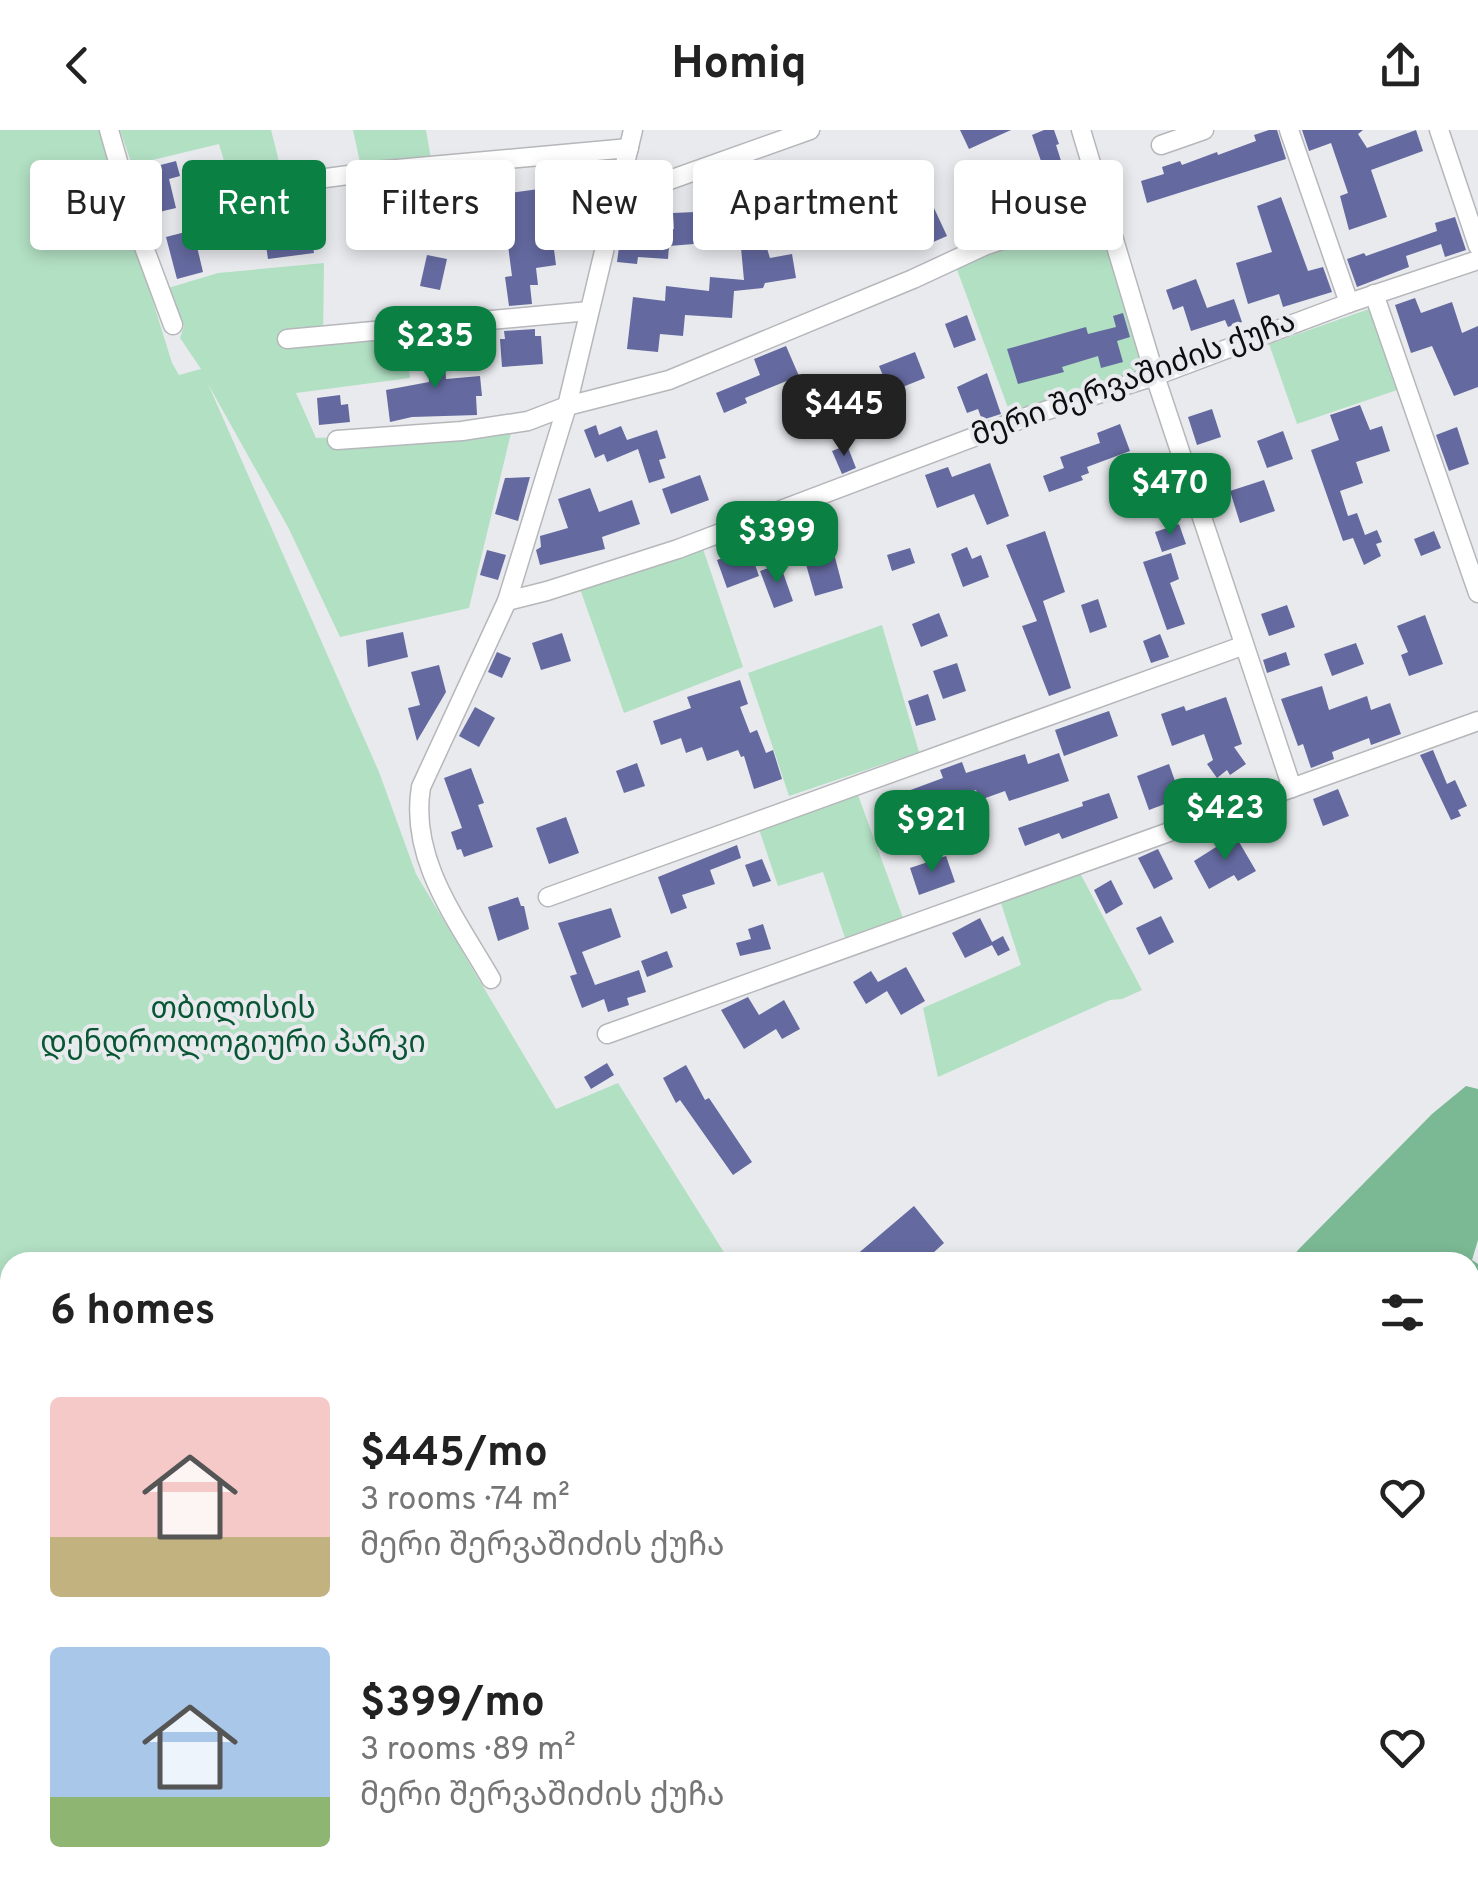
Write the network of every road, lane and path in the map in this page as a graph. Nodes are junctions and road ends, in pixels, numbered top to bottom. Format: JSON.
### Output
{"nodes":[{"id":1,"x":109,"y":130,"type":"edge"},
{"id":2,"x":810,"y":130,"type":"edge"},
{"id":3,"x":1082,"y":130,"type":"edge"},
{"id":4,"x":1204,"y":130,"type":"edge"},
{"id":5,"x":1288,"y":130,"type":"edge"},
{"id":6,"x":1439,"y":130,"type":"edge"},
{"id":7,"x":631,"y":139,"type":"edge"},
{"id":8,"x":1161,"y":145,"type":"dead end"},
{"id":9,"x":1090,"y":160,"type":"edge"},
{"id":10,"x":326,"y":178,"type":"edge"},
{"id":11,"x":673,"y":179,"type":"edge"},
{"id":12,"x":1478,"y":246,"type":"edge"},
{"id":13,"x":605,"y":250,"type":"edge"},
{"id":14,"x":975,"y":250,"type":"edge"},
{"id":15,"x":1116,"y":250,"type":"edge"},
{"id":16,"x":1478,"y":260,"type":"edge"},
{"id":17,"x":1374,"y":294,"type":"junction"},
{"id":18,"x":1349,"y":303,"type":"junction"},
{"id":19,"x":589,"y":311,"type":"junction"},
{"id":20,"x":173,"y":324,"type":"dead end"},
{"id":21,"x":287,"y":339,"type":"dead end"},
{"id":22,"x":1155,"y":376,"type":"junction"},
{"id":23,"x":567,"y":406,"type":"junction"},
{"id":24,"x":338,"y":440,"type":"dead end"},
{"id":25,"x":1478,"y":593,"type":"edge"},
{"id":26,"x":507,"y":600,"type":"junction"},
{"id":27,"x":1242,"y":646,"type":"junction"},
{"id":28,"x":1478,"y":722,"type":"edge"},
{"id":29,"x":1292,"y":788,"type":"junction"},
{"id":30,"x":548,"y":897,"type":"dead end"},
{"id":31,"x":491,"y":979,"type":"dead end"},
{"id":32,"x":607,"y":1034,"type":"dead end"}],
"edges":[{"from":1,"to":20,"type":"street"},
{"from":2,"to":11,"type":"street"},
{"from":3,"to":9,"type":"street"},
{"from":4,"to":8,"type":"street"},
{"from":5,"to":18,"type":"street"},
{"from":6,"to":12,"type":"street"},
{"from":7,"to":10,"type":"street"},
{"from":13,"to":19,"type":"street"},
{"from":14,"to":23,"type":"street"},
{"from":15,"to":22,"type":"street"},
{"from":16,"to":17,"type":"street","name":"მერი შერვაშიძის ქუჩა"},
{"from":17,"to":18,"type":"street","name":"მერი შერვაშიძის ქუჩა"},
{"from":17,"to":25,"type":"street"},
{"from":18,"to":22,"type":"street","name":"მერი შერვაშიძის ქუჩა"},
{"from":19,"to":21,"type":"street"},
{"from":19,"to":23,"type":"street"},
{"from":22,"to":26,"type":"street","name":"მერი შერვაშიძის ქუჩა"},
{"from":22,"to":27,"type":"street"},
{"from":23,"to":24,"type":"street"},
{"from":23,"to":26,"type":"street"},
{"from":26,"to":31,"type":"street"},
{"from":27,"to":29,"type":"street"},
{"from":27,"to":30,"type":"street"},
{"from":28,"to":29,"type":"street"},
{"from":29,"to":32,"type":"street"}]}
